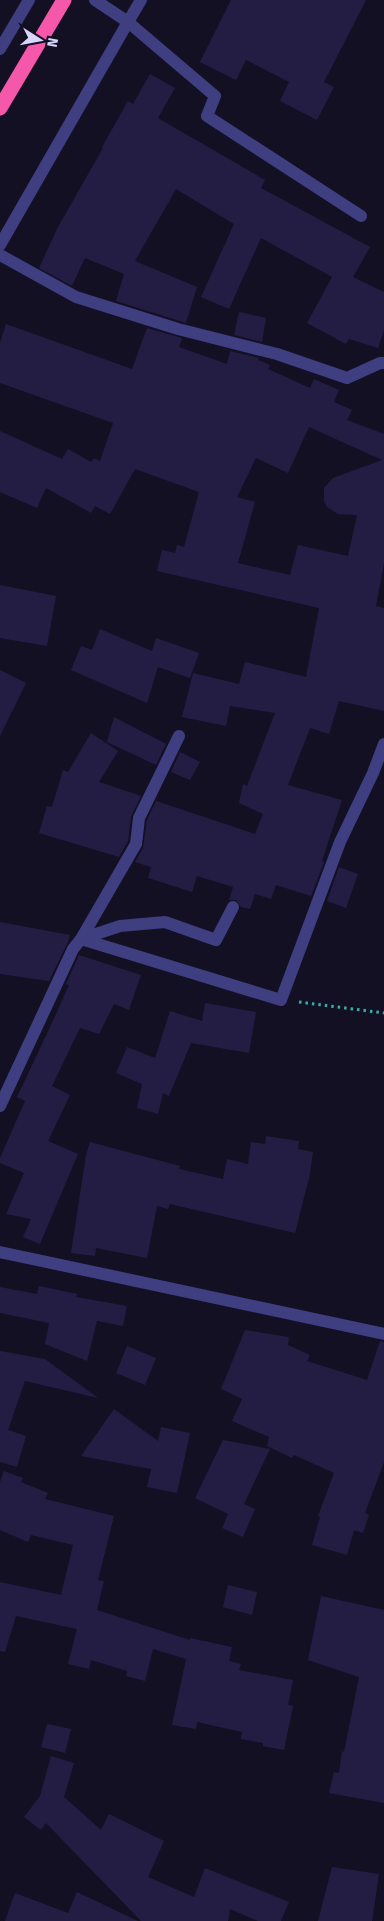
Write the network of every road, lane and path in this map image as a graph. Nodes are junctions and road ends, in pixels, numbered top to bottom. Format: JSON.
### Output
{"nodes":[{"id":1,"x":29,"y":0,"type":"edge"},
{"id":2,"x":64,"y":0,"type":"edge"},
{"id":3,"x":95,"y":0,"type":"edge"},
{"id":4,"x":141,"y":0,"type":"edge"},
{"id":5,"x":128,"y":22,"type":"junction"},
{"id":6,"x":0,"y":49,"type":"edge"},
{"id":7,"x":0,"y":108,"type":"edge"},
{"id":8,"x":361,"y":216,"type":"dead end"},
{"id":9,"x":0,"y":245,"type":"edge"},
{"id":10,"x":0,"y":255,"type":"edge"},
{"id":11,"x":384,"y":363,"type":"edge"},
{"id":12,"x":179,"y":736,"type":"dead end"},
{"id":13,"x":384,"y":744,"type":"edge"},
{"id":14,"x":233,"y":907,"type":"dead end"},
{"id":15,"x":81,"y":939,"type":"junction"},
{"id":16,"x":281,"y":1000,"type":"junction"},
{"id":17,"x":384,"y":1013,"type":"edge"},
{"id":18,"x":0,"y":1106,"type":"edge"},
{"id":19,"x":0,"y":1252,"type":"edge"},
{"id":20,"x":384,"y":1334,"type":"edge"}],
"edges":[{"from":1,"to":6,"type":"street"},
{"from":2,"to":7,"type":"highway"},
{"from":3,"to":5,"type":"street"},
{"from":4,"to":5,"type":"street"},
{"from":5,"to":8,"type":"street"},
{"from":5,"to":9,"type":"street"},
{"from":10,"to":11,"type":"street"},
{"from":12,"to":15,"type":"street"},
{"from":13,"to":16,"type":"street"},
{"from":14,"to":15,"type":"street"},
{"from":15,"to":16,"type":"street"},
{"from":15,"to":18,"type":"street"},
{"from":16,"to":17,"type":"path"},
{"from":19,"to":20,"type":"street"}]}
